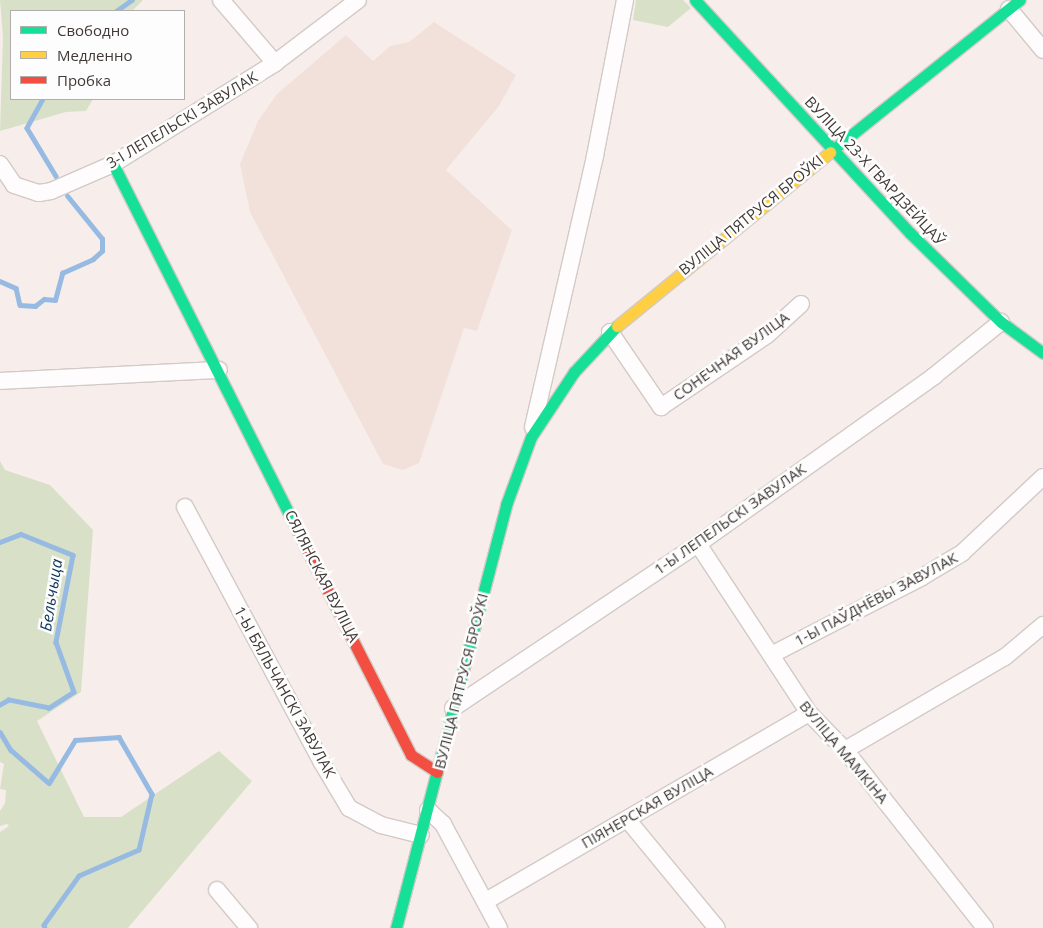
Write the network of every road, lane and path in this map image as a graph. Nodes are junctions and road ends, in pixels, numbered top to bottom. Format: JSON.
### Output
{"nodes":[{"id":1,"x":221,"y":0,"type":"edge"},
{"id":2,"x":358,"y":0,"type":"edge"},
{"id":3,"x":625,"y":0,"type":"edge"},
{"id":4,"x":695,"y":0,"type":"edge"},
{"id":5,"x":1015,"y":4,"type":"edge"},
{"id":6,"x":1043,"y":50,"type":"edge"},
{"id":7,"x":275,"y":63,"type":"junction"},
{"id":8,"x":833,"y":149,"type":"junction"},
{"id":9,"x":0,"y":164,"type":"edge"},
{"id":10,"x":113,"y":164,"type":"junction"},
{"id":11,"x":801,"y":304,"type":"dead end"},
{"id":12,"x":1001,"y":322,"type":"junction"},
{"id":13,"x":610,"y":332,"type":"junction"},
{"id":14,"x":1043,"y":353,"type":"edge"},
{"id":15,"x":219,"y":370,"type":"junction"},
{"id":16,"x":0,"y":381,"type":"edge"},
{"id":17,"x":531,"y":437,"type":"junction"},
{"id":18,"x":1043,"y":477,"type":"edge"},
{"id":19,"x":184,"y":507,"type":"dead end"},
{"id":20,"x":698,"y":544,"type":"junction"},
{"id":21,"x":1043,"y":625,"type":"edge"},
{"id":22,"x":771,"y":655,"type":"junction"},
{"id":23,"x":453,"y":708,"type":"junction"},
{"id":24,"x":809,"y":713,"type":"junction"},
{"id":25,"x":845,"y":750,"type":"junction"},
{"id":26,"x":437,"y":772,"type":"junction"},
{"id":27,"x":428,"y":810,"type":"junction"},
{"id":28,"x":627,"y":819,"type":"junction"},
{"id":29,"x":421,"y":835,"type":"junction"},
{"id":30,"x":217,"y":890,"type":"dead end"},
{"id":31,"x":486,"y":901,"type":"junction"},
{"id":32,"x":249,"y":928,"type":"edge"},
{"id":33,"x":396,"y":928,"type":"edge"},
{"id":34,"x":499,"y":928,"type":"edge"},
{"id":35,"x":717,"y":928,"type":"edge"},
{"id":36,"x":985,"y":928,"type":"edge"}],
"edges":[{"from":1,"to":7,"type":"street"},
{"from":2,"to":7,"type":"street","name":"3-І ЛЕПЕЛЬСКІ ЗАВУЛАК"},
{"from":3,"to":17,"type":"street","name":"ВУЛІЦА ПЯТРУСЯ БРОЎКІ"},
{"from":4,"to":8,"type":"street","name":"ВУЛІЦА 23-Х ГВАРДЗЕЙЦАЎ"},
{"from":5,"to":6,"type":"street"},
{"from":5,"to":8,"type":"street","name":"ВУЛІЦА ПЯТРУСЯ БРОЎКІ"},
{"from":7,"to":10,"type":"street","name":"3-І ЛЕПЕЛЬСКІ ЗАВУЛАК"},
{"from":8,"to":12,"type":"street","name":"ВУЛІЦА 23-Х ГВАРДЗЕЙЦАЎ"},
{"from":8,"to":13,"type":"street","name":"ВУЛІЦА ПЯТРУСЯ БРОЎКІ"},
{"from":9,"to":10,"type":"street","name":"3-І ЛЕПЕЛЬСКІ ЗАВУЛАК"},
{"from":10,"to":15,"type":"street","name":"СЯЛЯНСКАЯ ВУЛІЦА"},
{"from":11,"to":13,"type":"street","name":"СОНЕЧНАЯ ВУЛІЦА"},
{"from":12,"to":14,"type":"street","name":"ВУЛІЦА 23-Х ГВАРДЗЕЙЦАЎ"},
{"from":12,"to":20,"type":"street","name":"1-Ы ЛЕПЕЛЬСКІ ЗАВУЛАК"},
{"from":13,"to":17,"type":"street","name":"ВУЛІЦА ПЯТРУСЯ БРОЎКІ"},
{"from":15,"to":16,"type":"street"},
{"from":15,"to":26,"type":"street","name":"СЯЛЯНСКАЯ ВУЛІЦА"},
{"from":17,"to":23,"type":"street","name":"ВУЛІЦА ПЯТРУСЯ БРОЎКІ"},
{"from":18,"to":22,"type":"street","name":"1-Ы ПАЎДНЁВЫ ЗАВУЛАК"},
{"from":19,"to":29,"type":"street","name":"1-Ы БЯЛЬЧАНСКІ ЗАВУЛАК"},
{"from":20,"to":22,"type":"street","name":"ВУЛІЦА МАМКІНА"},
{"from":20,"to":23,"type":"street","name":"1-Ы ЛЕПЕЛЬСКІ ЗАВУЛАК"},
{"from":21,"to":25,"type":"street"},
{"from":22,"to":24,"type":"street","name":"ВУЛІЦА МАМКІНА"},
{"from":23,"to":26,"type":"street","name":"ВУЛІЦА ПЯТРУСЯ БРОЎКІ"},
{"from":24,"to":25,"type":"street","name":"ВУЛІЦА МАМКІНА"},
{"from":24,"to":28,"type":"street","name":"ПІЯНЕРСКАЯ ВУЛІЦА"},
{"from":25,"to":36,"type":"street","name":"ВУЛІЦА МАМКІНА"},
{"from":26,"to":27,"type":"street","name":"ВУЛІЦА ПЯТРУСЯ БРОЎКІ"},
{"from":27,"to":29,"type":"street","name":"ВУЛІЦА ПЯТРУСЯ БРОЎКІ"},
{"from":27,"to":31,"type":"street"},
{"from":28,"to":31,"type":"street","name":"ПІЯНЕРСКАЯ ВУЛІЦА"},
{"from":28,"to":35,"type":"street"},
{"from":29,"to":33,"type":"street","name":"ВУЛІЦА ПЯТРУСЯ БРОЎКІ"},
{"from":30,"to":32,"type":"street"},
{"from":31,"to":34,"type":"street"}]}
